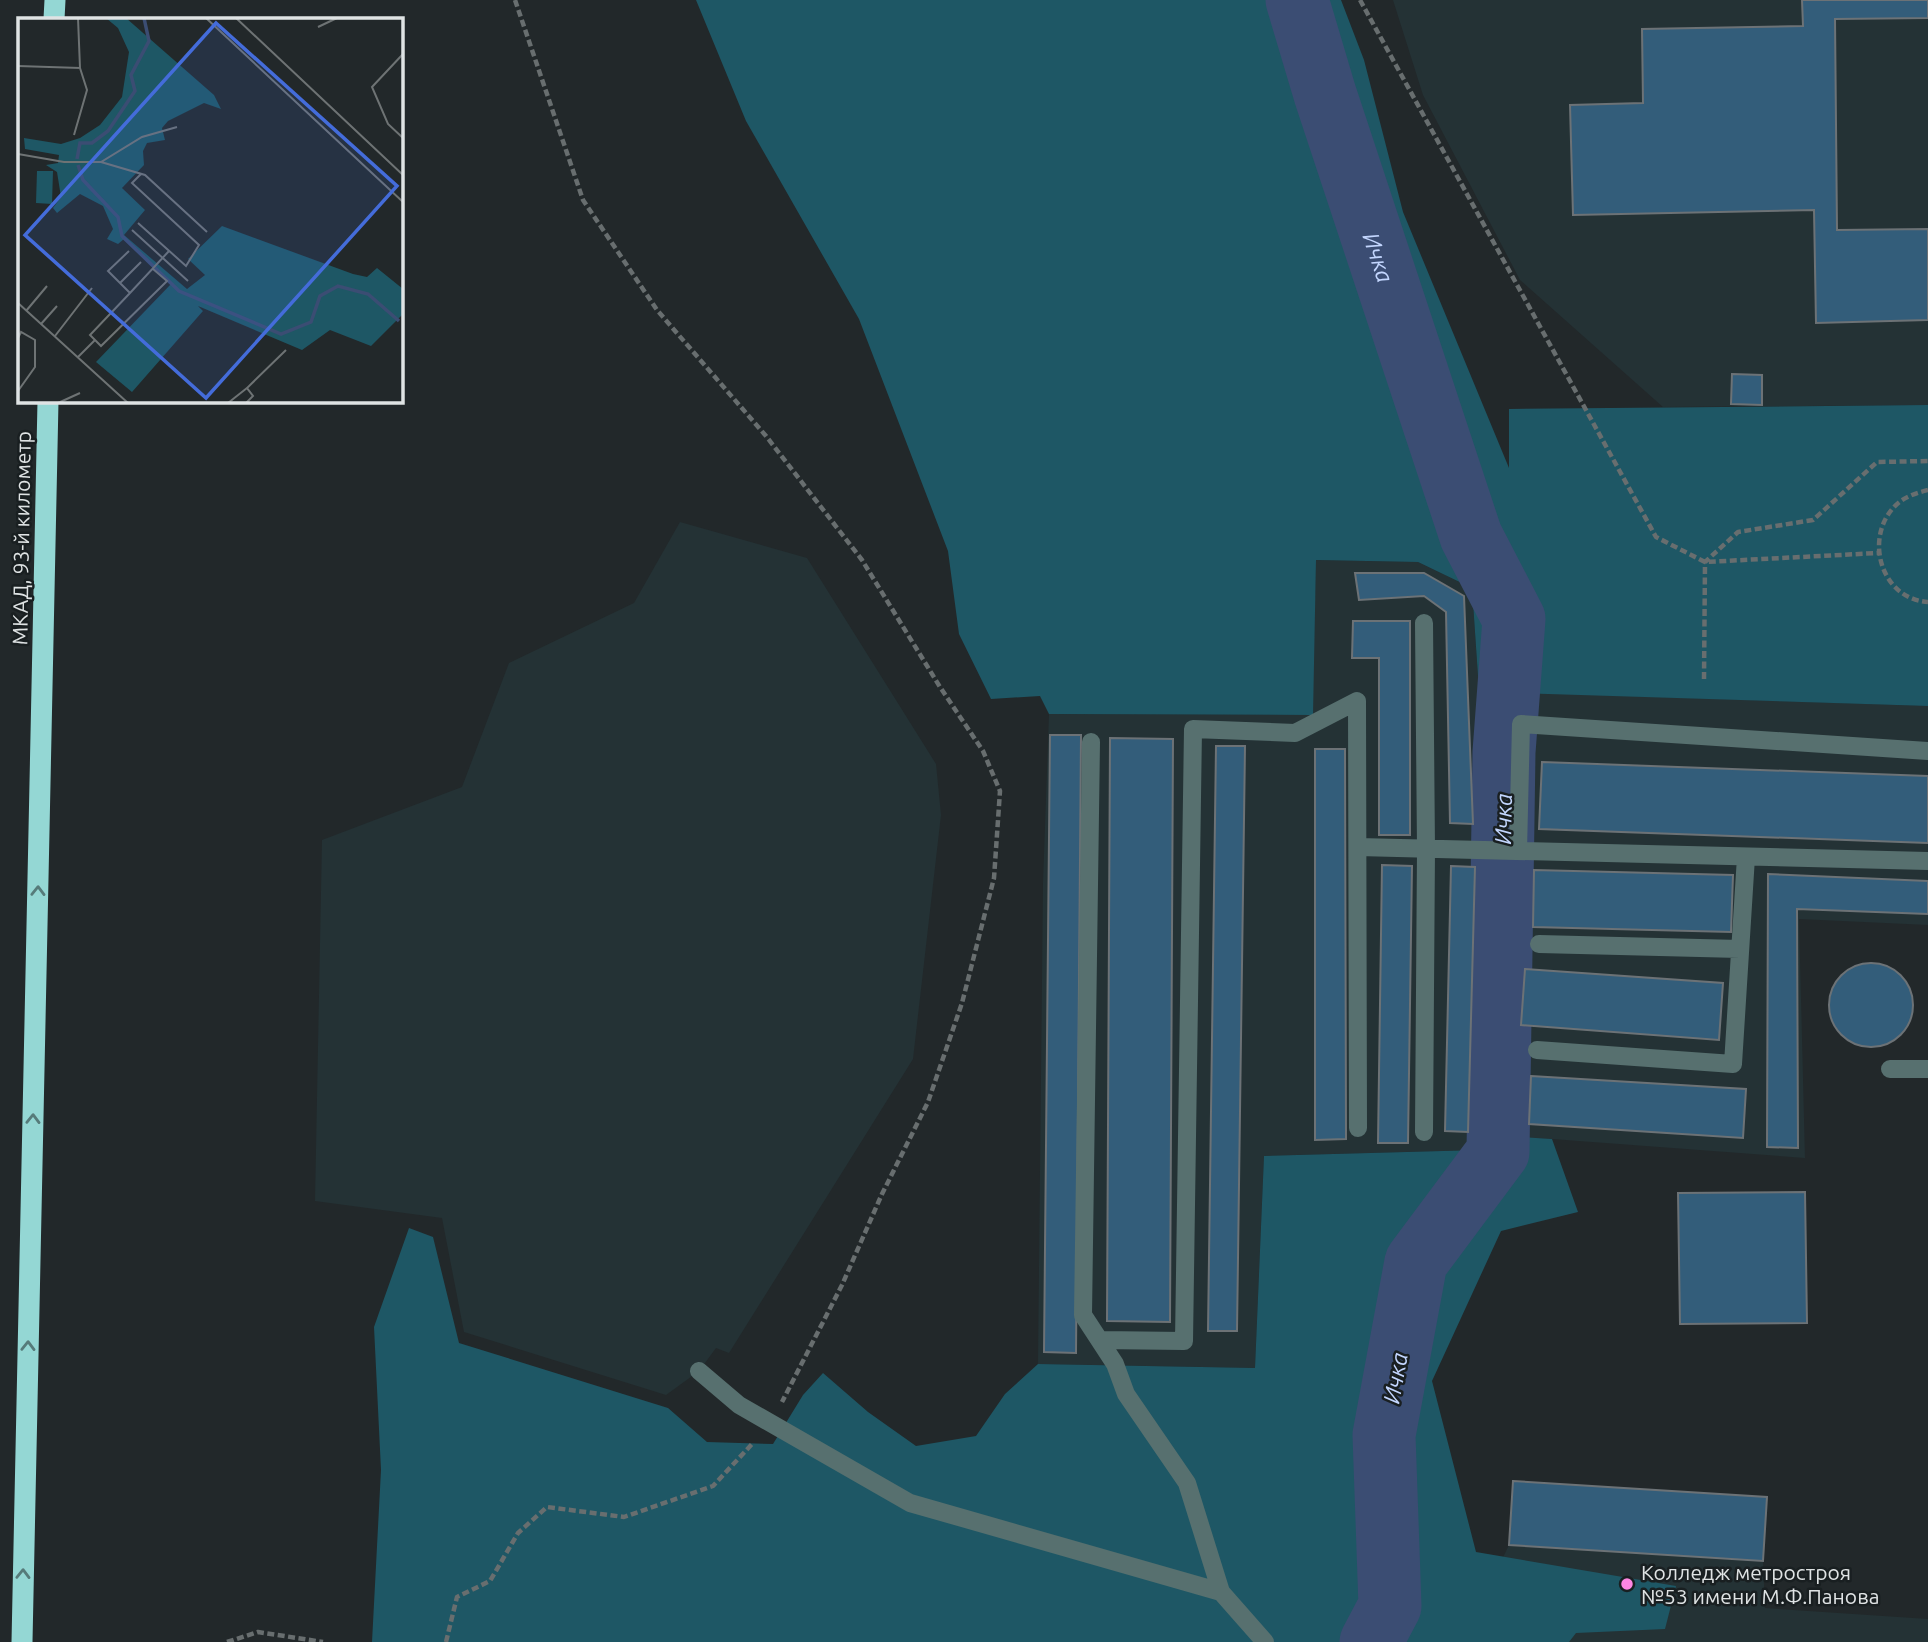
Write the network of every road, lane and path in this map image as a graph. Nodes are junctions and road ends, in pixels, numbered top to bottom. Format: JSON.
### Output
{"nodes":[{"id":1,"x":55,"y":0,"type":"edge"},
{"id":2,"x":515,"y":0,"type":"edge"},
{"id":3,"x":1360,"y":0,"type":"edge"},
{"id":4,"x":54,"y":18,"type":"edge"},
{"id":5,"x":48,"y":402,"type":"edge"},
{"id":6,"x":1928,"y":461,"type":"edge"},
{"id":7,"x":1928,"y":490,"type":"edge"},
{"id":8,"x":1878,"y":553,"type":"junction"},
{"id":9,"x":1705,"y":562,"type":"junction"},
{"id":10,"x":1928,"y":602,"type":"edge"},
{"id":11,"x":1424,"y":623,"type":"dead end"},
{"id":12,"x":1704,"y":680,"type":"dead end"},
{"id":13,"x":1091,"y":741,"type":"dead end"},
{"id":14,"x":1928,"y":751,"type":"edge"},
{"id":15,"x":1357,"y":847,"type":"junction"},
{"id":16,"x":1426,"y":849,"type":"junction"},
{"id":17,"x":1518,"y":851,"type":"junction"},
{"id":18,"x":1746,"y":857,"type":"junction"},
{"id":19,"x":1928,"y":861,"type":"edge"},
{"id":20,"x":1539,"y":944,"type":"dead end"},
{"id":21,"x":1740,"y":949,"type":"junction"},
{"id":22,"x":1536,"y":1050,"type":"dead end"},
{"id":23,"x":1890,"y":1069,"type":"dead end"},
{"id":24,"x":1928,"y":1069,"type":"edge"},
{"id":25,"x":1358,"y":1128,"type":"dead end"},
{"id":26,"x":1424,"y":1132,"type":"dead end"},
{"id":27,"x":1100,"y":1340,"type":"junction"},
{"id":28,"x":699,"y":1371,"type":"dead end"},
{"id":29,"x":770,"y":1424,"type":"junction"},
{"id":30,"x":1221,"y":1592,"type":"junction"},
{"id":31,"x":22,"y":1642,"type":"edge"},
{"id":32,"x":227,"y":1642,"type":"edge"},
{"id":33,"x":323,"y":1642,"type":"edge"},
{"id":34,"x":446,"y":1642,"type":"edge"},
{"id":35,"x":1265,"y":1642,"type":"edge"}],
"edges":[{"from":1,"to":4,"type":"highway"},
{"from":2,"to":29,"type":"path"},
{"from":3,"to":9,"type":"path"},
{"from":31,"to":5,"type":"highway","name":"МКАД, 93-й километр","one_way":true},
{"from":6,"to":9,"type":"path"},
{"from":7,"to":8,"type":"path"},
{"from":8,"to":9,"type":"path"},
{"from":8,"to":10,"type":"path"},
{"from":9,"to":12,"type":"path"},
{"from":11,"to":16,"type":"lane"},
{"from":13,"to":27,"type":"lane"},
{"from":14,"to":17,"type":"lane"},
{"from":15,"to":16,"type":"lane"},
{"from":15,"to":25,"type":"lane"},
{"from":15,"to":27,"type":"lane"},
{"from":16,"to":17,"type":"lane"},
{"from":16,"to":26,"type":"lane"},
{"from":17,"to":18,"type":"lane"},
{"from":18,"to":19,"type":"lane"},
{"from":18,"to":21,"type":"lane"},
{"from":20,"to":21,"type":"lane"},
{"from":21,"to":22,"type":"lane"},
{"from":23,"to":24,"type":"lane"},
{"from":27,"to":30,"type":"lane"},
{"from":28,"to":29,"type":"lane"},
{"from":29,"to":30,"type":"lane"},
{"from":29,"to":34,"type":"path"},
{"from":30,"to":35,"type":"lane"},
{"from":32,"to":33,"type":"path"}]}
